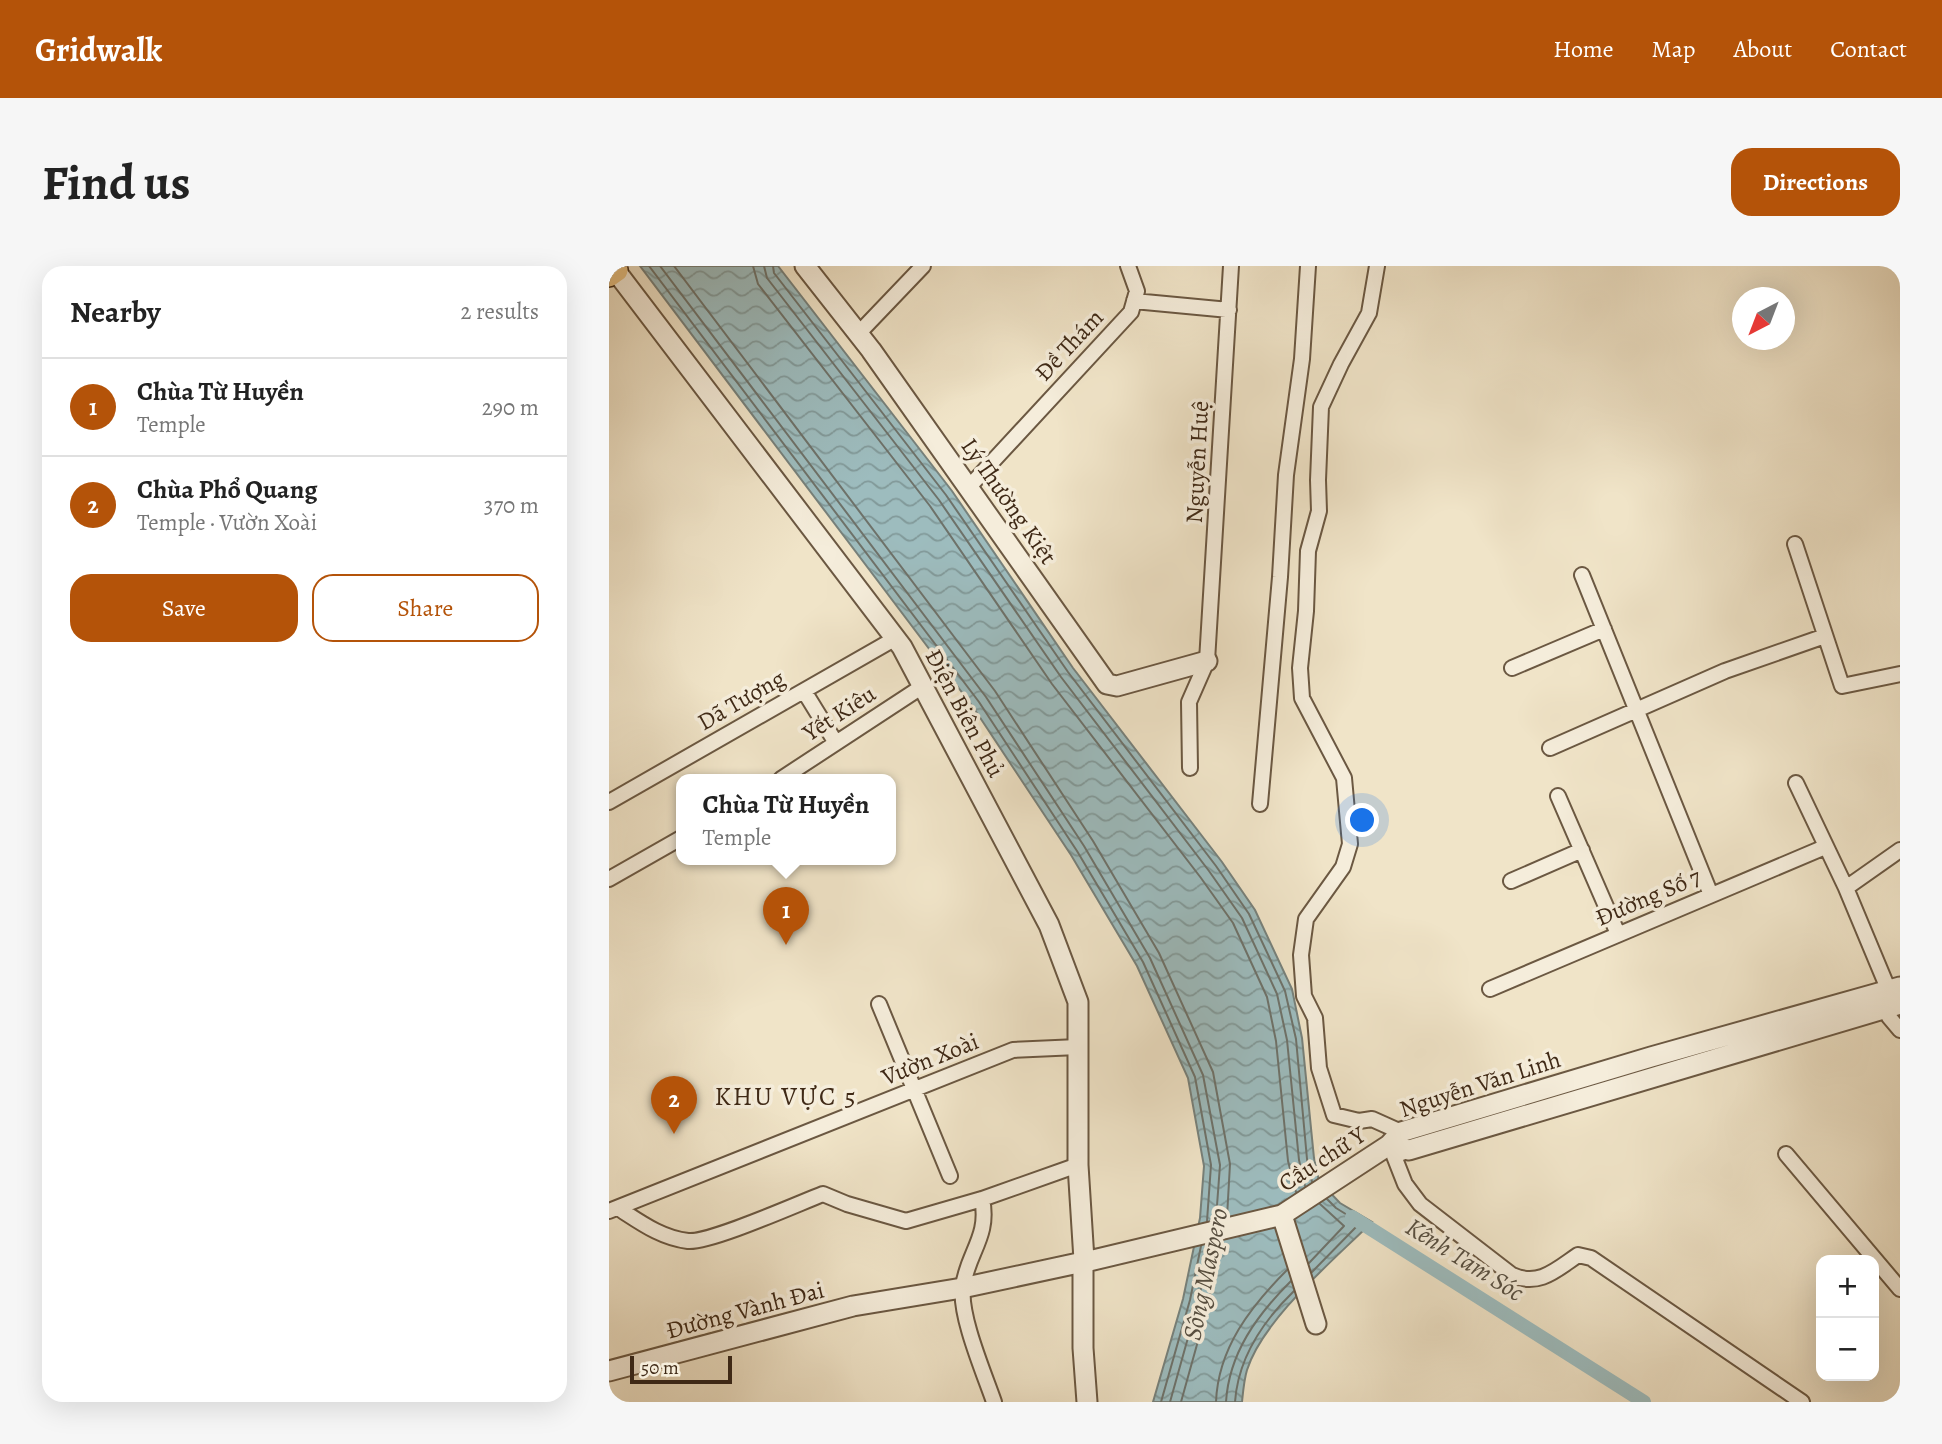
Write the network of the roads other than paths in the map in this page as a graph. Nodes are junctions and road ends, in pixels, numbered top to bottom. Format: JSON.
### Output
{"nodes":[{"id":1,"x":805,"y":266,"type":"edge"},
{"id":2,"x":923,"y":266,"type":"edge"},
{"id":3,"x":1128,"y":266,"type":"edge"},
{"id":4,"x":1231,"y":266,"type":"edge"},
{"id":5,"x":1308,"y":266,"type":"edge"},
{"id":6,"x":1377,"y":266,"type":"edge"},
{"id":7,"x":614,"y":269,"type":"edge"},
{"id":8,"x":1134,"y":301,"type":"junction"},
{"id":9,"x":1229,"y":310,"type":"junction"},
{"id":10,"x":858,"y":334,"type":"junction"},
{"id":11,"x":969,"y":487,"type":"junction"},
{"id":12,"x":1794,"y":544,"type":"dead end"},
{"id":13,"x":1582,"y":575,"type":"dead end"},
{"id":14,"x":1604,"y":629,"type":"junction"},
{"id":15,"x":1825,"y":636,"type":"junction"},
{"id":16,"x":896,"y":638,"type":"junction"},
{"id":17,"x":1207,"y":661,"type":"junction"},
{"id":18,"x":1512,"y":668,"type":"dead end"},
{"id":19,"x":1900,"y":674,"type":"edge"},
{"id":20,"x":923,"y":686,"type":"junction"},
{"id":21,"x":804,"y":691,"type":"junction"},
{"id":22,"x":1638,"y":711,"type":"junction"},
{"id":23,"x":836,"y":743,"type":"junction"},
{"id":24,"x":1551,"y":748,"type":"dead end"},
{"id":25,"x":1190,"y":768,"type":"dead end"},
{"id":26,"x":789,"y":774,"type":"edge"},
{"id":27,"x":1796,"y":783,"type":"dead end"},
{"id":28,"x":1558,"y":796,"type":"dead end"},
{"id":29,"x":609,"y":802,"type":"edge"},
{"id":30,"x":1260,"y":804,"type":"dead end"},
{"id":31,"x":676,"y":841,"type":"edge"},
{"id":32,"x":1825,"y":847,"type":"junction"},
{"id":33,"x":1582,"y":850,"type":"junction"},
{"id":34,"x":1900,"y":850,"type":"edge"},
{"id":35,"x":609,"y":879,"type":"edge"},
{"id":36,"x":1511,"y":881,"type":"dead end"},
{"id":37,"x":1846,"y":888,"type":"junction"},
{"id":38,"x":1711,"y":895,"type":"junction"},
{"id":39,"x":1618,"y":934,"type":"junction"},
{"id":40,"x":1490,"y":989,"type":"dead end"},
{"id":41,"x":1894,"y":998,"type":"edge"},
{"id":42,"x":879,"y":1004,"type":"dead end"},
{"id":43,"x":1900,"y":1030,"type":"edge"},
{"id":44,"x":1078,"y":1047,"type":"junction"},
{"id":45,"x":913,"y":1090,"type":"junction"},
{"id":46,"x":1400,"y":1142,"type":"junction"},
{"id":47,"x":1786,"y":1154,"type":"dead end"},
{"id":48,"x":1078,"y":1165,"type":"junction"},
{"id":49,"x":950,"y":1176,"type":"dead end"},
{"id":50,"x":982,"y":1199,"type":"junction"},
{"id":51,"x":614,"y":1210,"type":"edge"},
{"id":52,"x":1282,"y":1215,"type":"junction"},
{"id":53,"x":1085,"y":1262,"type":"junction"},
{"id":54,"x":962,"y":1288,"type":"junction"},
{"id":55,"x":1900,"y":1289,"type":"edge"},
{"id":56,"x":1316,"y":1324,"type":"dead end"},
{"id":57,"x":609,"y":1371,"type":"edge"},
{"id":58,"x":994,"y":1402,"type":"edge"},
{"id":59,"x":1087,"y":1402,"type":"edge"},
{"id":60,"x":1802,"y":1402,"type":"edge"}],
"edges":[{"from":1,"to":10,"type":"street","name":"Lý Thường Kiệt"},
{"from":2,"to":10,"type":"street"},
{"from":3,"to":8,"type":"street"},
{"from":4,"to":9,"type":"street","name":"Nguyễn Huệ"},
{"from":5,"to":30,"type":"street"},
{"from":6,"to":46,"type":"street"},
{"from":7,"to":16,"type":"street","name":"Điện Biên Phủ"},
{"from":8,"to":9,"type":"street","name":"Đề Thám"},
{"from":8,"to":11,"type":"street","name":"Đề Thám"},
{"from":9,"to":17,"type":"street","name":"Nguyễn Huệ"},
{"from":10,"to":11,"type":"street","name":"Lý Thường Kiệt"},
{"from":11,"to":17,"type":"street","name":"Lý Thường Kiệt"},
{"from":12,"to":15,"type":"street"},
{"from":13,"to":14,"type":"street"},
{"from":14,"to":18,"type":"street"},
{"from":14,"to":22,"type":"street"},
{"from":15,"to":19,"type":"street"},
{"from":15,"to":22,"type":"street"},
{"from":16,"to":20,"type":"street","name":"Điện Biên Phủ"},
{"from":16,"to":21,"type":"street","name":"Dã Tượng"},
{"from":17,"to":25,"type":"street"},
{"from":20,"to":23,"type":"street","name":"Yết Kiêu"},
{"from":20,"to":44,"type":"street","name":"Điện Biên Phủ"},
{"from":21,"to":23,"type":"street"},
{"from":21,"to":29,"type":"street","name":"Dã Tượng"},
{"from":22,"to":24,"type":"street"},
{"from":22,"to":38,"type":"street"},
{"from":23,"to":26,"type":"street","name":"Yết Kiêu"},
{"from":27,"to":32,"type":"street"},
{"from":28,"to":33,"type":"street"},
{"from":31,"to":35,"type":"street"},
{"from":32,"to":37,"type":"street"},
{"from":32,"to":38,"type":"street","name":"Đường Số 7"},
{"from":33,"to":36,"type":"street"},
{"from":33,"to":39,"type":"street"},
{"from":34,"to":37,"type":"street"},
{"from":37,"to":41,"type":"street"},
{"from":38,"to":39,"type":"street","name":"Đường Số 7"},
{"from":39,"to":40,"type":"street","name":"Đường Số 7"},
{"from":41,"to":43,"type":"street"},
{"from":41,"to":46,"type":"street","name":"Nguyễn Văn Linh"},
{"from":42,"to":45,"type":"street"},
{"from":44,"to":45,"type":"street","name":"Vườn Xoài"},
{"from":44,"to":48,"type":"street","name":"Điện Biên Phủ"},
{"from":45,"to":49,"type":"street"},
{"from":45,"to":51,"type":"street","name":"Vườn Xoài"},
{"from":46,"to":52,"type":"street","name":"Cầu chữ Y"},
{"from":46,"to":60,"type":"street"},
{"from":47,"to":55,"type":"street"},
{"from":48,"to":50,"type":"street"},
{"from":48,"to":53,"type":"street","name":"Điện Biên Phủ"},
{"from":50,"to":51,"type":"street"},
{"from":50,"to":54,"type":"street"},
{"from":52,"to":53,"type":"street","name":"Cầu chữ Y"},
{"from":52,"to":56,"type":"street","name":"Cầu chữ Y"},
{"from":53,"to":54,"type":"street","name":"Cầu chữ Y"},
{"from":53,"to":59,"type":"street","name":"Điện Biên Phủ"},
{"from":54,"to":57,"type":"street","name":"Đường Vành Đai"},
{"from":54,"to":58,"type":"street"}]}
